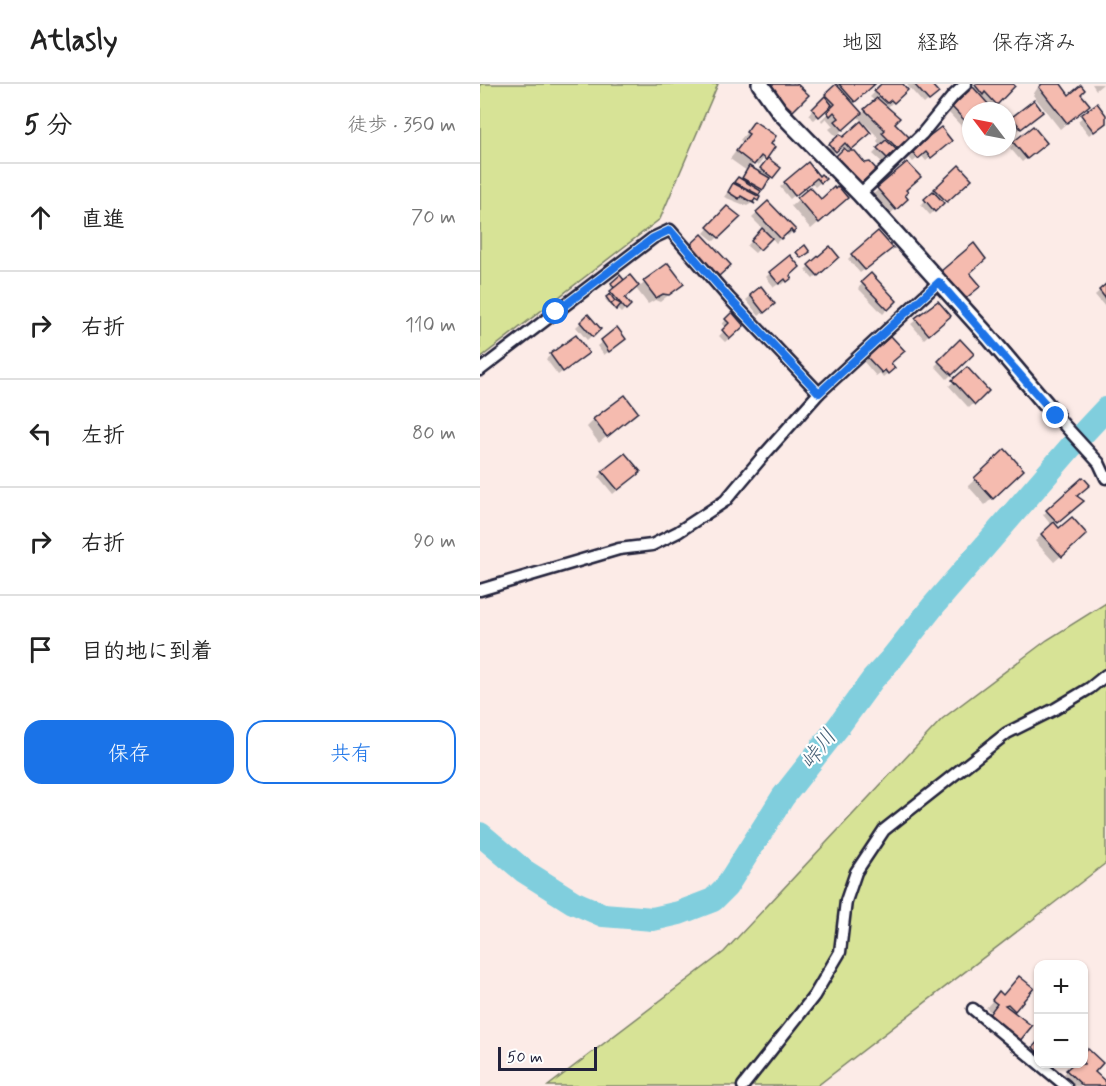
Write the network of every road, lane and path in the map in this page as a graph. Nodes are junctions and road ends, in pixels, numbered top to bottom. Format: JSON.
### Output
{"nodes":[{"id":1,"x":760,"y":84,"type":"edge"},
{"id":2,"x":966,"y":84,"type":"edge"},
{"id":3,"x":860,"y":194,"type":"junction"},
{"id":4,"x":939,"y":282,"type":"junction"},
{"id":5,"x":480,"y":370,"type":"edge"},
{"id":6,"x":819,"y":393,"type":"junction"},
{"id":7,"x":1056,"y":416,"type":"joint"},
{"id":8,"x":1102,"y":460,"type":"edge"},
{"id":9,"x":1106,"y":477,"type":"edge"},
{"id":10,"x":480,"y":590,"type":"edge"},
{"id":11,"x":1106,"y":675,"type":"edge"},
{"id":12,"x":973,"y":1010,"type":"dead end"},
{"id":13,"x":743,"y":1086,"type":"edge"},
{"id":14,"x":1066,"y":1086,"type":"edge"}],
"edges":[{"from":1,"to":3,"type":"street"},
{"from":2,"to":3,"type":"street"},
{"from":3,"to":4,"type":"street"},
{"from":4,"to":6,"type":"street"},
{"from":4,"to":7,"type":"street"},
{"from":5,"to":6,"type":"street"},
{"from":6,"to":10,"type":"street"},
{"from":7,"to":8,"type":"street"},
{"from":8,"to":9,"type":"street"},
{"from":11,"to":13,"type":"street"},
{"from":12,"to":14,"type":"street"}]}
